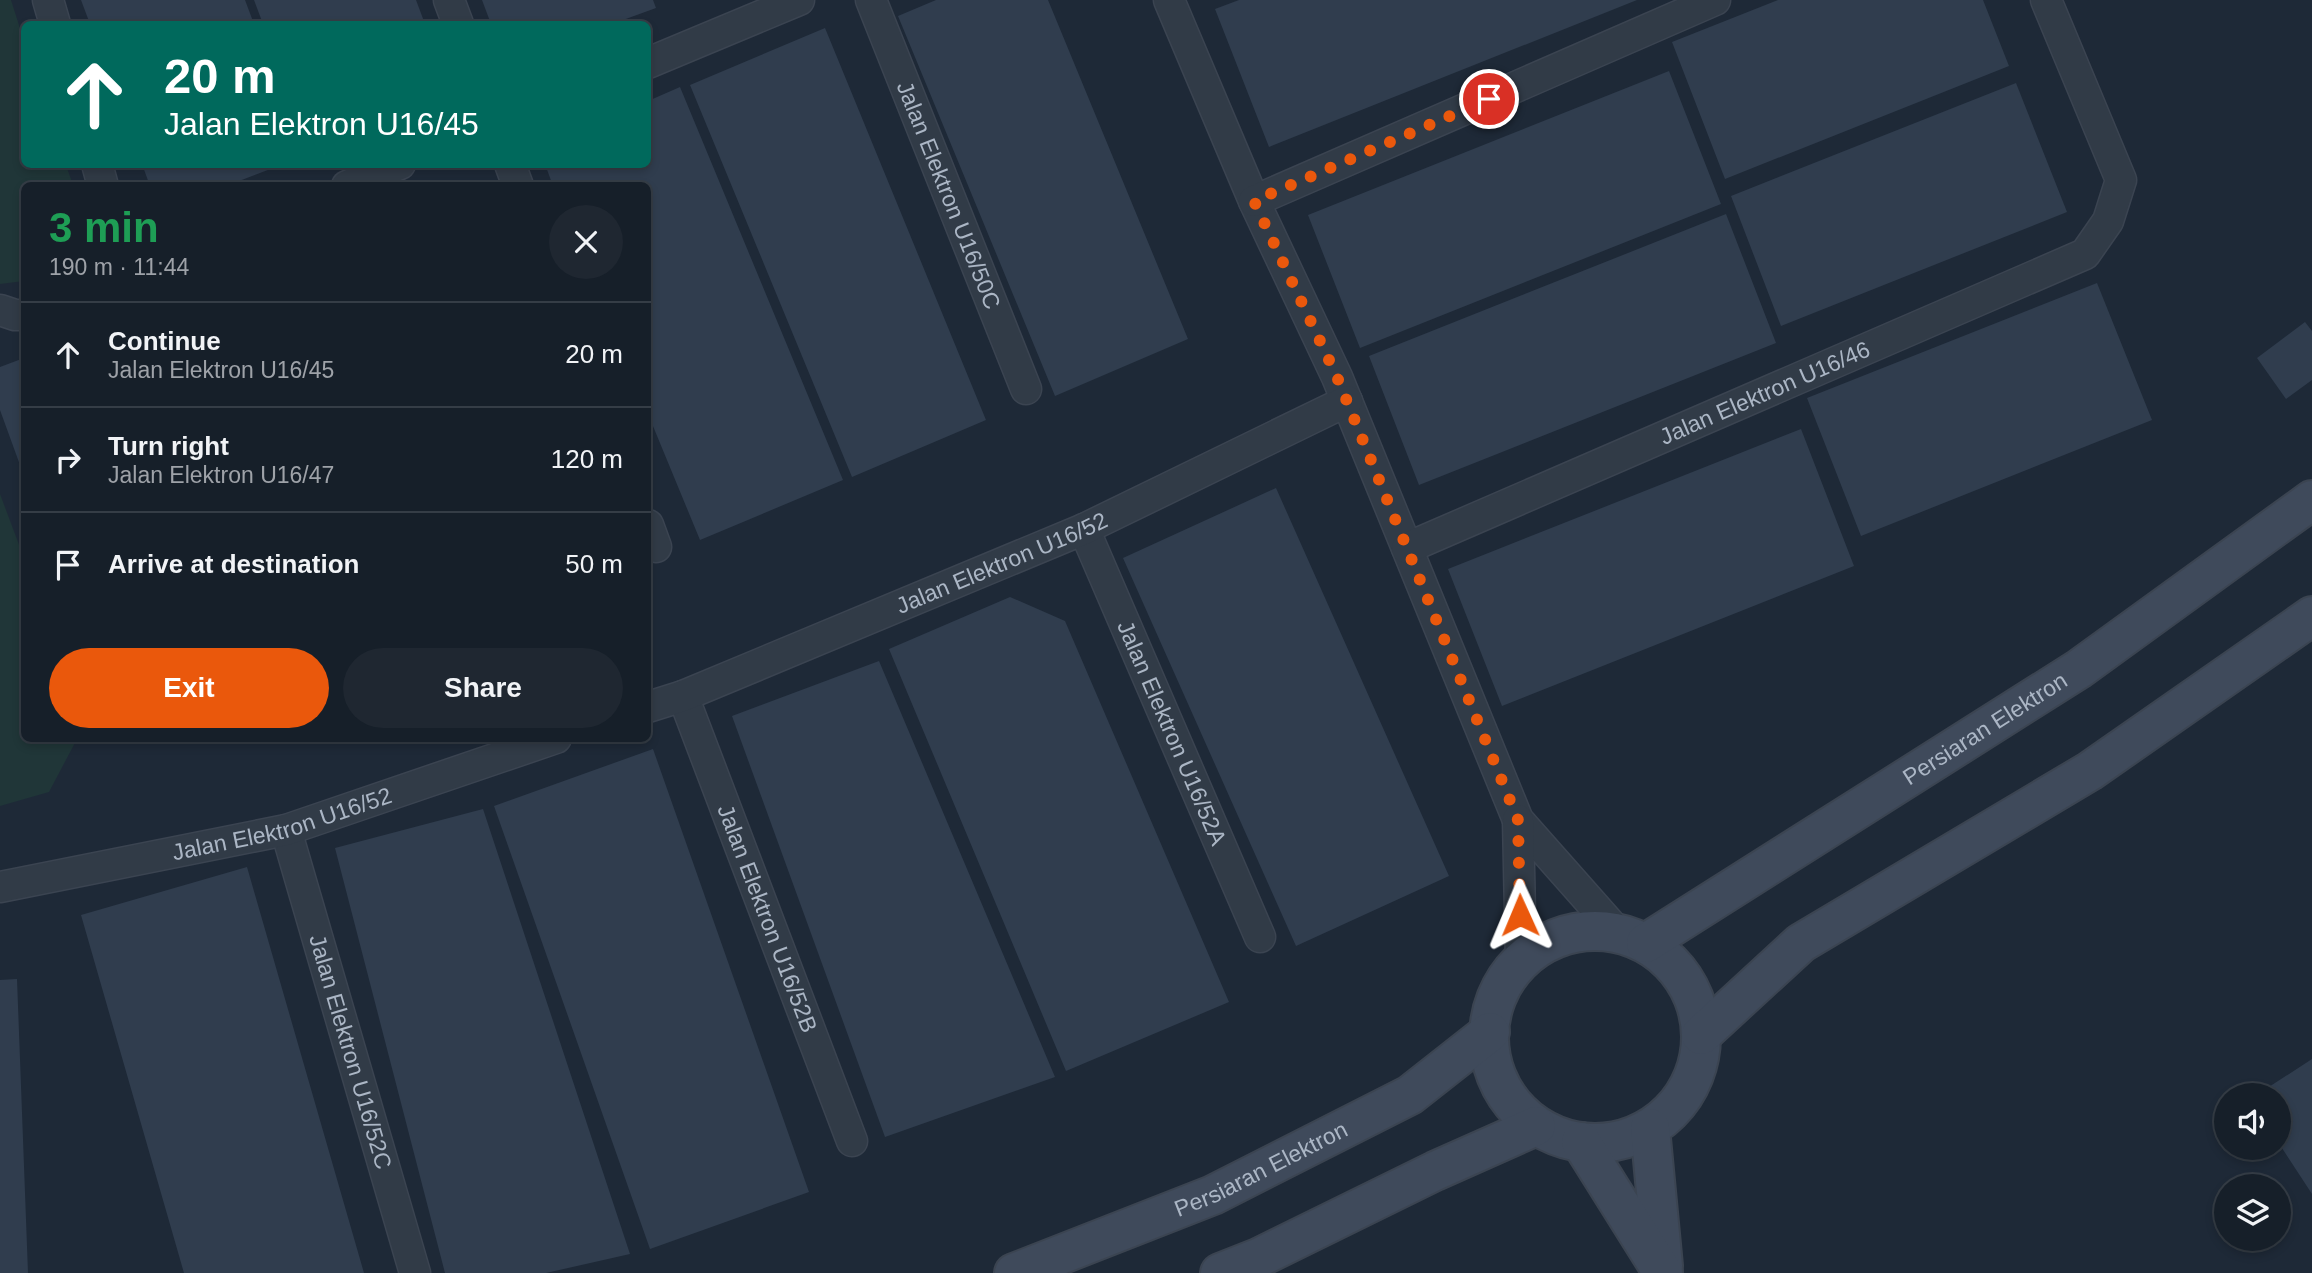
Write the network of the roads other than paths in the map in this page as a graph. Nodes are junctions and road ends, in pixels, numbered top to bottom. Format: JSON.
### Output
{"nodes":[{"id":1,"x":48,"y":0,"type":"edge"},
{"id":2,"x":449,"y":0,"type":"edge"},
{"id":3,"x":799,"y":0,"type":"edge"},
{"id":4,"x":871,"y":0,"type":"edge"},
{"id":5,"x":1169,"y":0,"type":"edge"},
{"id":6,"x":1715,"y":0,"type":"edge"},
{"id":7,"x":2046,"y":0,"type":"edge"},
{"id":8,"x":54,"y":21,"type":"edge"},
{"id":9,"x":457,"y":21,"type":"edge"},
{"id":10,"x":651,"y":62,"type":"edge"},
{"id":11,"x":390,"y":168,"type":"edge"},
{"id":12,"x":357,"y":182,"type":"edge"},
{"id":13,"x":1254,"y":201,"type":"junction"},
{"id":14,"x":0,"y":310,"type":"edge"},
{"id":15,"x":21,"y":315,"type":"edge"},
{"id":16,"x":1026,"y":389,"type":"dead end"},
{"id":17,"x":1347,"y":401,"type":"junction"},
{"id":18,"x":2312,"y":500,"type":"edge"},
{"id":19,"x":1084,"y":529,"type":"junction"},
{"id":20,"x":1407,"y":548,"type":"junction"},
{"id":21,"x":2312,"y":616,"type":"edge"},
{"id":22,"x":683,"y":695,"type":"junction"},
{"id":23,"x":651,"y":706,"type":"edge"},
{"id":24,"x":544,"y":742,"type":"edge"},
{"id":25,"x":1518,"y":820,"type":"junction"},
{"id":26,"x":286,"y":830,"type":"junction"},
{"id":27,"x":0,"y":887,"type":"edge"},
{"id":28,"x":1260,"y":937,"type":"dead end"},
{"id":29,"x":1632,"y":938,"type":"junction"},
{"id":30,"x":1521,"y":962,"type":"junction"},
{"id":31,"x":1490,"y":1032,"type":"junction"},
{"id":32,"x":1702,"y":1035,"type":"junction"},
{"id":33,"x":1536,"y":1126,"type":"junction"},
{"id":34,"x":1650,"y":1128,"type":"junction"},
{"id":35,"x":852,"y":1142,"type":"dead end"},
{"id":36,"x":1581,"y":1142,"type":"junction"},
{"id":37,"x":415,"y":1273,"type":"edge"},
{"id":38,"x":1014,"y":1273,"type":"edge"},
{"id":39,"x":1220,"y":1273,"type":"edge"},
{"id":40,"x":1663,"y":1273,"type":"edge"}],
"edges":[{"from":1,"to":8,"type":"street"},
{"from":2,"to":9,"type":"street"},
{"from":3,"to":10,"type":"street"},
{"from":4,"to":16,"type":"street","name":"Jalan Elektron U16/50C"},
{"from":5,"to":13,"type":"street"},
{"from":6,"to":13,"type":"street"},
{"from":7,"to":20,"type":"street","name":"Jalan Elektron U16/46"},
{"from":11,"to":12,"type":"street"},
{"from":13,"to":17,"type":"street"},
{"from":14,"to":15,"type":"street"},
{"from":17,"to":19,"type":"street","name":"Jalan Elektron U16/52"},
{"from":17,"to":20,"type":"street"},
{"from":18,"to":29,"type":"main road","name":"Persiaran Elektron"},
{"from":19,"to":22,"type":"street","name":"Jalan Elektron U16/52"},
{"from":19,"to":28,"type":"street","name":"Jalan Elektron U16/52A"},
{"from":20,"to":25,"type":"street"},
{"from":21,"to":32,"type":"main road"},
{"from":22,"to":23,"type":"street","name":"Jalan Elektron U16/52"},
{"from":22,"to":35,"type":"street","name":"Jalan Elektron U16/52B"},
{"from":24,"to":26,"type":"street","name":"Jalan Elektron U16/52"},
{"from":25,"to":29,"type":"street"},
{"from":25,"to":30,"type":"street"},
{"from":26,"to":27,"type":"street","name":"Jalan Elektron U16/52"},
{"from":26,"to":37,"type":"street","name":"Jalan Elektron U16/52C"},
{"from":29,"to":30,"type":"main road"},
{"from":29,"to":32,"type":"main road"},
{"from":30,"to":31,"type":"main road"},
{"from":31,"to":33,"type":"main road"},
{"from":31,"to":38,"type":"main road","name":"Persiaran Elektron"},
{"from":32,"to":34,"type":"main road"},
{"from":33,"to":36,"type":"main road"},
{"from":33,"to":39,"type":"main road"},
{"from":34,"to":36,"type":"main road"},
{"from":34,"to":40,"type":"main road"},
{"from":36,"to":40,"type":"main road"}]}
